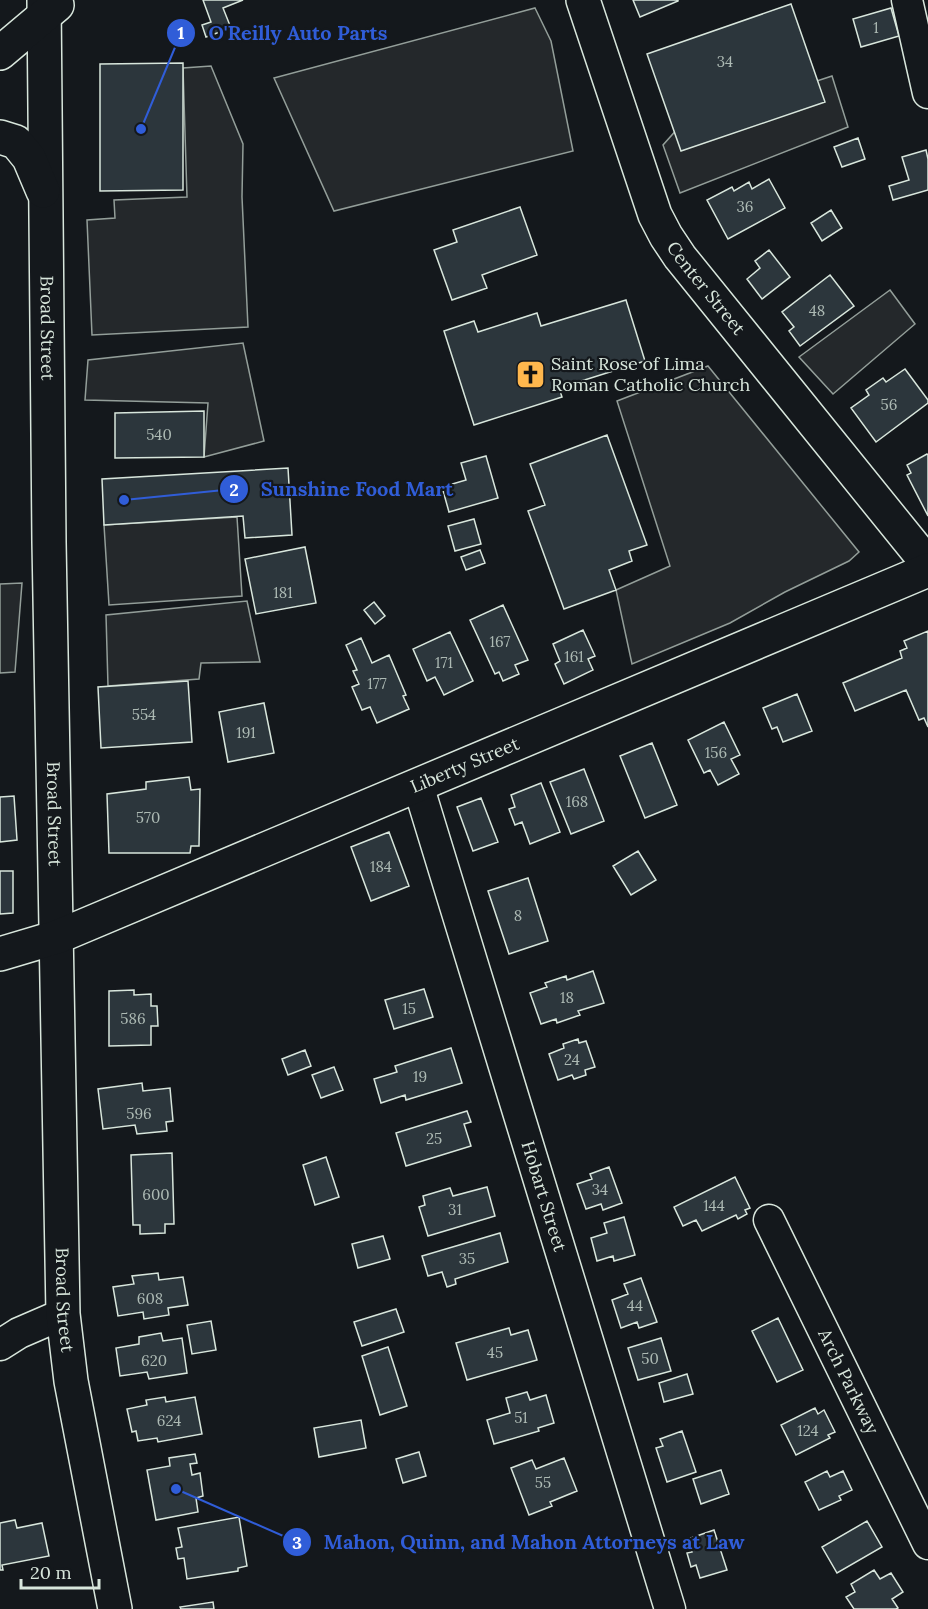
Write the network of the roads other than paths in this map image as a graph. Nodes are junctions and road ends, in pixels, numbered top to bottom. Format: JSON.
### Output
{"nodes":[{"id":1,"x":583,"y":0,"type":"edge"},
{"id":2,"x":907,"y":0,"type":"edge"},
{"id":3,"x":51,"y":4,"type":"edge"},
{"id":4,"x":0,"y":53,"type":"edge"},
{"id":5,"x":928,"y":93,"type":"edge"},
{"id":6,"x":0,"y":137,"type":"edge"},
{"id":7,"x":46,"y":198,"type":"junction"},
{"id":8,"x":928,"y":564,"type":"edge"},
{"id":9,"x":928,"y":570,"type":"edge"},
{"id":10,"x":418,"y":785,"type":"junction"},
{"id":11,"x":57,"y":937,"type":"junction"},
{"id":12,"x":0,"y":954,"type":"edge"},
{"id":13,"x":769,"y":1220,"type":"dead end"},
{"id":14,"x":63,"y":1314,"type":"junction"},
{"id":15,"x":0,"y":1345,"type":"edge"},
{"id":16,"x":928,"y":1544,"type":"edge"},
{"id":17,"x":115,"y":1609,"type":"edge"},
{"id":18,"x":670,"y":1609,"type":"edge"}],
"edges":[{"from":1,"to":8,"type":"main road","name":"Center Street"},
{"from":2,"to":5,"type":"street"},
{"from":3,"to":4,"type":"main road"},
{"from":3,"to":7,"type":"main road","name":"Broad Street"},
{"from":6,"to":7,"type":"main road"},
{"from":7,"to":11,"type":"main road","name":"Broad Street"},
{"from":9,"to":10,"type":"main road","name":"Liberty Street"},
{"from":10,"to":11,"type":"main road","name":"Liberty Street"},
{"from":10,"to":18,"type":"street","name":"Hobart Street"},
{"from":11,"to":12,"type":"main road","name":"Liberty Street"},
{"from":11,"to":14,"type":"main road","name":"Broad Street"},
{"from":13,"to":16,"type":"street","name":"Arch Parkway"},
{"from":14,"to":15,"type":"street"},
{"from":14,"to":17,"type":"main road","name":"Broad Street"}]}
